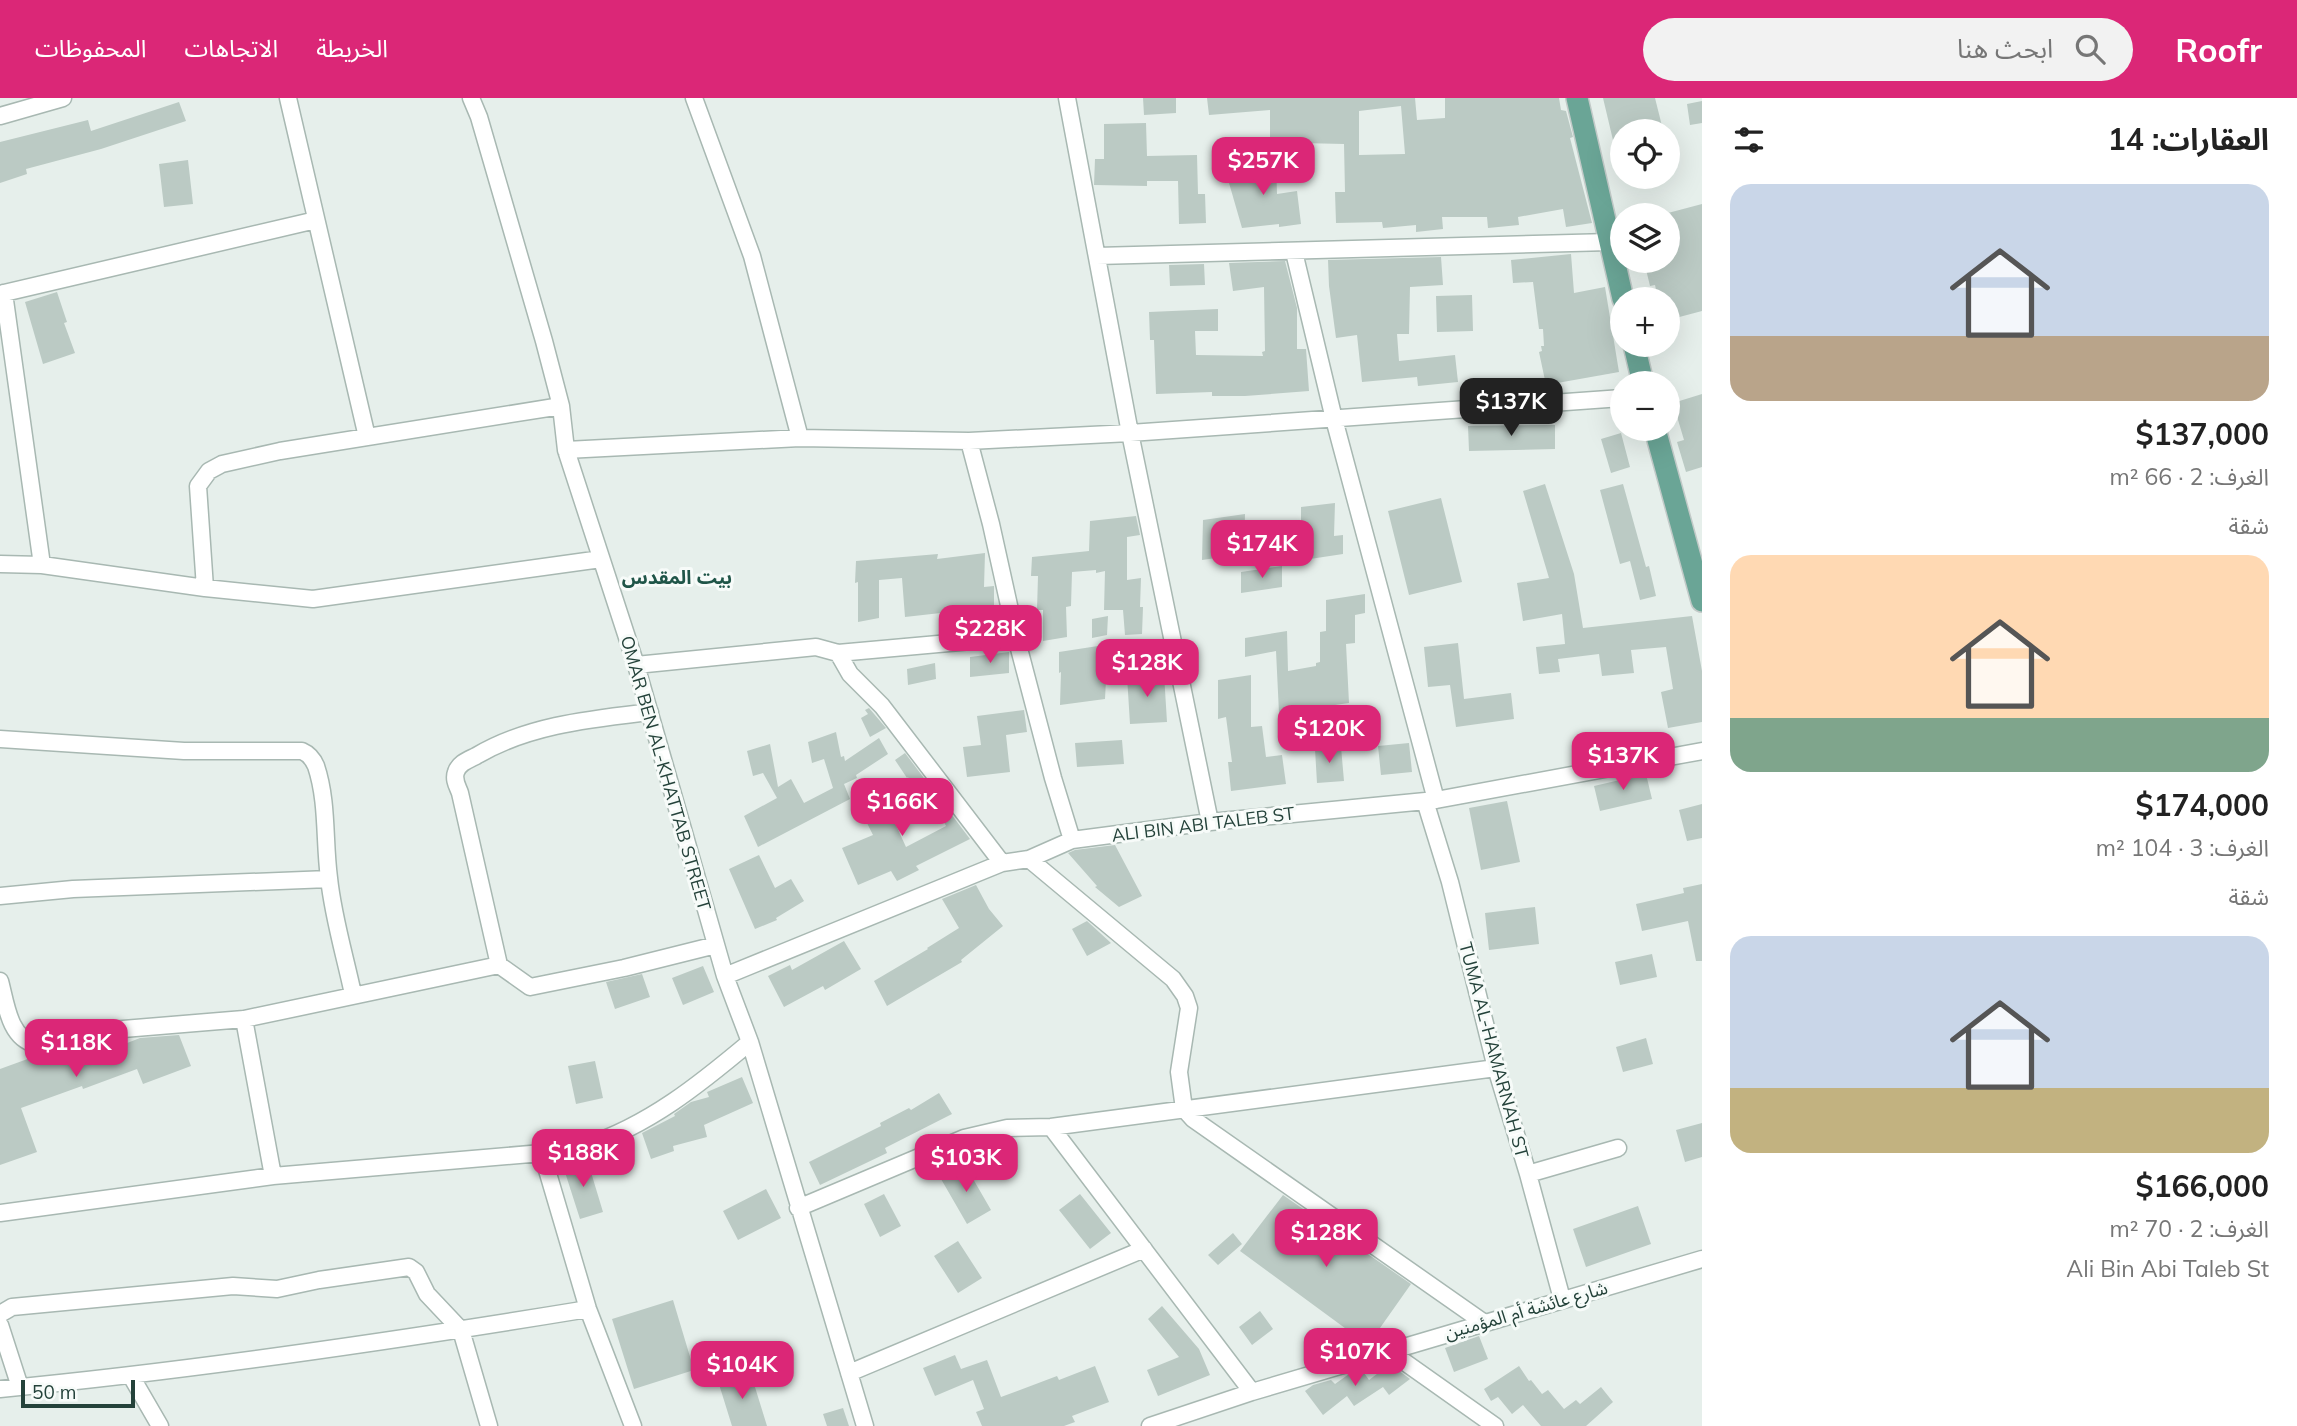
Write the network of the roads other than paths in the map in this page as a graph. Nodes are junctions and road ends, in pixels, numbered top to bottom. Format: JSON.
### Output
{"nodes":[{"id":1,"x":62,"y":98,"type":"edge"},
{"id":2,"x":288,"y":98,"type":"edge"},
{"id":3,"x":474,"y":98,"type":"edge"},
{"id":4,"x":694,"y":98,"type":"edge"},
{"id":5,"x":1067,"y":98,"type":"edge"},
{"id":6,"x":1577,"y":98,"type":"edge"},
{"id":7,"x":0,"y":116,"type":"edge"},
{"id":8,"x":316,"y":220,"type":"junction"},
{"id":9,"x":1609,"y":242,"type":"junction"},
{"id":10,"x":1294,"y":252,"type":"junction"},
{"id":11,"x":1097,"y":256,"type":"junction"},
{"id":12,"x":1620,"y":287,"type":"edge"},
{"id":13,"x":2,"y":293,"type":"edge"},
{"id":14,"x":5,"y":331,"type":"edge"},
{"id":15,"x":1610,"y":399,"type":"edge"},
{"id":16,"x":561,"y":406,"type":"junction"},
{"id":17,"x":1334,"y":418,"type":"junction"},
{"id":18,"x":1130,"y":433,"type":"junction"},
{"id":19,"x":367,"y":437,"type":"junction"},
{"id":20,"x":800,"y":438,"type":"junction"},
{"id":21,"x":970,"y":441,"type":"junction"},
{"id":22,"x":1659,"y":441,"type":"edge"},
{"id":23,"x":566,"y":450,"type":"junction"},
{"id":24,"x":1693,"y":538,"type":"edge"},
{"id":25,"x":601,"y":559,"type":"junction"},
{"id":26,"x":0,"y":564,"type":"edge"},
{"id":27,"x":42,"y":565,"type":"junction"},
{"id":28,"x":205,"y":588,"type":"junction"},
{"id":29,"x":1702,"y":601,"type":"edge"},
{"id":30,"x":1016,"y":637,"type":"junction"},
{"id":31,"x":838,"y":653,"type":"junction"},
{"id":32,"x":636,"y":665,"type":"junction"},
{"id":33,"x":650,"y":712,"type":"junction"},
{"id":34,"x":0,"y":739,"type":"edge"},
{"id":35,"x":1702,"y":751,"type":"edge"},
{"id":36,"x":1431,"y":800,"type":"junction"},
{"id":37,"x":1210,"y":822,"type":"junction"},
{"id":38,"x":1072,"y":839,"type":"junction"},
{"id":39,"x":1029,"y":859,"type":"junction"},
{"id":40,"x":1002,"y":863,"type":"junction"},
{"id":41,"x":329,"y":879,"type":"junction"},
{"id":42,"x":0,"y":896,"type":"edge"},
{"id":43,"x":716,"y":945,"type":"junction"},
{"id":44,"x":499,"y":965,"type":"junction"},
{"id":45,"x":725,"y":976,"type":"junction"},
{"id":46,"x":0,"y":981,"type":"edge"},
{"id":47,"x":353,"y":994,"type":"junction"},
{"id":48,"x":244,"y":1018,"type":"junction"},
{"id":49,"x":750,"y":1042,"type":"junction"},
{"id":50,"x":1496,"y":1068,"type":"junction"},
{"id":51,"x":1184,"y":1109,"type":"junction"},
{"id":52,"x":1051,"y":1127,"type":"junction"},
{"id":53,"x":1618,"y":1148,"type":"dead end"},
{"id":54,"x":541,"y":1153,"type":"junction"},
{"id":55,"x":1528,"y":1174,"type":"junction"},
{"id":56,"x":273,"y":1176,"type":"junction"},
{"id":57,"x":798,"y":1208,"type":"junction"},
{"id":58,"x":0,"y":1213,"type":"edge"},
{"id":59,"x":1144,"y":1249,"type":"junction"},
{"id":60,"x":1702,"y":1259,"type":"edge"},
{"id":61,"x":1562,"y":1299,"type":"junction"},
{"id":62,"x":589,"y":1309,"type":"junction"},
{"id":63,"x":0,"y":1314,"type":"edge"},
{"id":64,"x":1483,"y":1322,"type":"junction"},
{"id":65,"x":0,"y":1325,"type":"edge"},
{"id":66,"x":461,"y":1330,"type":"junction"},
{"id":67,"x":1389,"y":1351,"type":"junction"},
{"id":68,"x":849,"y":1373,"type":"junction"},
{"id":69,"x":131,"y":1376,"type":"junction"},
{"id":70,"x":20,"y":1387,"type":"junction"},
{"id":71,"x":0,"y":1389,"type":"edge"},
{"id":72,"x":1252,"y":1392,"type":"junction"},
{"id":73,"x":160,"y":1426,"type":"edge"},
{"id":74,"x":489,"y":1426,"type":"edge"},
{"id":75,"x":633,"y":1426,"type":"edge"},
{"id":76,"x":865,"y":1426,"type":"edge"},
{"id":77,"x":1150,"y":1426,"type":"edge"},
{"id":78,"x":1495,"y":1426,"type":"edge"}],
"edges":[{"from":1,"to":7,"type":"street"},
{"from":2,"to":8,"type":"street"},
{"from":3,"to":16,"type":"street","name":"OMAR BEN AL-KHATTAB STREET"},
{"from":4,"to":20,"type":"street"},
{"from":5,"to":11,"type":"street"},
{"from":6,"to":9,"type":"main road"},
{"from":8,"to":13,"type":"street"},
{"from":8,"to":19,"type":"street"},
{"from":9,"to":10,"type":"street"},
{"from":9,"to":12,"type":"main road"},
{"from":10,"to":11,"type":"street"},
{"from":10,"to":17,"type":"street","name":"TUMA AL-HAMARNAH ST"},
{"from":11,"to":18,"type":"street"},
{"from":13,"to":14,"type":"street"},
{"from":14,"to":27,"type":"street"},
{"from":15,"to":17,"type":"street"},
{"from":16,"to":19,"type":"street"},
{"from":16,"to":23,"type":"street","name":"OMAR BEN AL-KHATTAB STREET"},
{"from":17,"to":18,"type":"street"},
{"from":17,"to":36,"type":"street","name":"TUMA AL-HAMARNAH ST"},
{"from":18,"to":21,"type":"street"},
{"from":18,"to":37,"type":"street"},
{"from":19,"to":28,"type":"street"},
{"from":20,"to":21,"type":"street"},
{"from":20,"to":23,"type":"street"},
{"from":21,"to":30,"type":"street"},
{"from":22,"to":24,"type":"main road"},
{"from":23,"to":25,"type":"street","name":"OMAR BEN AL-KHATTAB STREET"},
{"from":24,"to":29,"type":"main road"},
{"from":25,"to":28,"type":"street"},
{"from":25,"to":32,"type":"street","name":"OMAR BEN AL-KHATTAB STREET"},
{"from":26,"to":27,"type":"street"},
{"from":27,"to":28,"type":"street"},
{"from":30,"to":31,"type":"street"},
{"from":30,"to":38,"type":"street"},
{"from":31,"to":32,"type":"street"},
{"from":31,"to":40,"type":"street"},
{"from":32,"to":33,"type":"street","name":"OMAR BEN AL-KHATTAB STREET"},
{"from":33,"to":43,"type":"street","name":"OMAR BEN AL-KHATTAB STREET"},
{"from":33,"to":44,"type":"street"},
{"from":34,"to":41,"type":"street"},
{"from":35,"to":36,"type":"street","name":"ALI BIN ABI TALEB ST"},
{"from":36,"to":37,"type":"street","name":"ALI BIN ABI TALEB ST"},
{"from":36,"to":50,"type":"street","name":"TUMA AL-HAMARNAH ST"},
{"from":37,"to":38,"type":"street","name":"ALI BIN ABI TALEB ST"},
{"from":38,"to":39,"type":"street","name":"ALI BIN ABI TALEB ST"},
{"from":39,"to":40,"type":"street","name":"ALI BIN ABI TALEB ST"},
{"from":39,"to":51,"type":"street"},
{"from":40,"to":45,"type":"street","name":"ALI BIN ABI TALEB ST"},
{"from":41,"to":42,"type":"street"},
{"from":41,"to":47,"type":"street"},
{"from":43,"to":44,"type":"street"},
{"from":43,"to":45,"type":"street","name":"OMAR BEN AL-KHATTAB STREET"},
{"from":44,"to":47,"type":"street"},
{"from":45,"to":49,"type":"street","name":"OMAR BEN AL-KHATTAB STREET"},
{"from":46,"to":48,"type":"street"},
{"from":47,"to":48,"type":"street"},
{"from":48,"to":56,"type":"street"},
{"from":49,"to":54,"type":"street"},
{"from":49,"to":57,"type":"street","name":"OMAR BEN AL-KHATTAB STREET"},
{"from":50,"to":51,"type":"street"},
{"from":50,"to":55,"type":"street","name":"TUMA AL-HAMARNAH ST"},
{"from":51,"to":52,"type":"street"},
{"from":51,"to":64,"type":"street"},
{"from":52,"to":57,"type":"street"},
{"from":52,"to":59,"type":"street"},
{"from":53,"to":55,"type":"street"},
{"from":54,"to":56,"type":"street"},
{"from":54,"to":62,"type":"street"},
{"from":55,"to":61,"type":"street","name":"TUMA AL-HAMARNAH ST"},
{"from":56,"to":58,"type":"street"},
{"from":57,"to":68,"type":"street","name":"OMAR BEN AL-KHATTAB STREET"},
{"from":59,"to":68,"type":"street"},
{"from":59,"to":72,"type":"street"},
{"from":60,"to":61,"type":"street","name":"شارع عائشة أم المؤمنين"},
{"from":61,"to":64,"type":"street","name":"شارع عائشة أم المؤمنين"},
{"from":62,"to":66,"type":"street"},
{"from":62,"to":75,"type":"street"},
{"from":63,"to":66,"type":"street"},
{"from":64,"to":67,"type":"street","name":"شارع عائشة أم المؤمنين"},
{"from":65,"to":70,"type":"street"},
{"from":66,"to":69,"type":"street"},
{"from":66,"to":74,"type":"street"},
{"from":67,"to":72,"type":"street","name":"شارع عائشة أم المؤمنين"},
{"from":67,"to":78,"type":"street"},
{"from":68,"to":76,"type":"street","name":"OMAR BEN AL-KHATTAB STREET"},
{"from":69,"to":70,"type":"street"},
{"from":69,"to":73,"type":"street"},
{"from":70,"to":71,"type":"street"},
{"from":72,"to":77,"type":"street","name":"شارع عائشة أم المؤمنين"}]}
